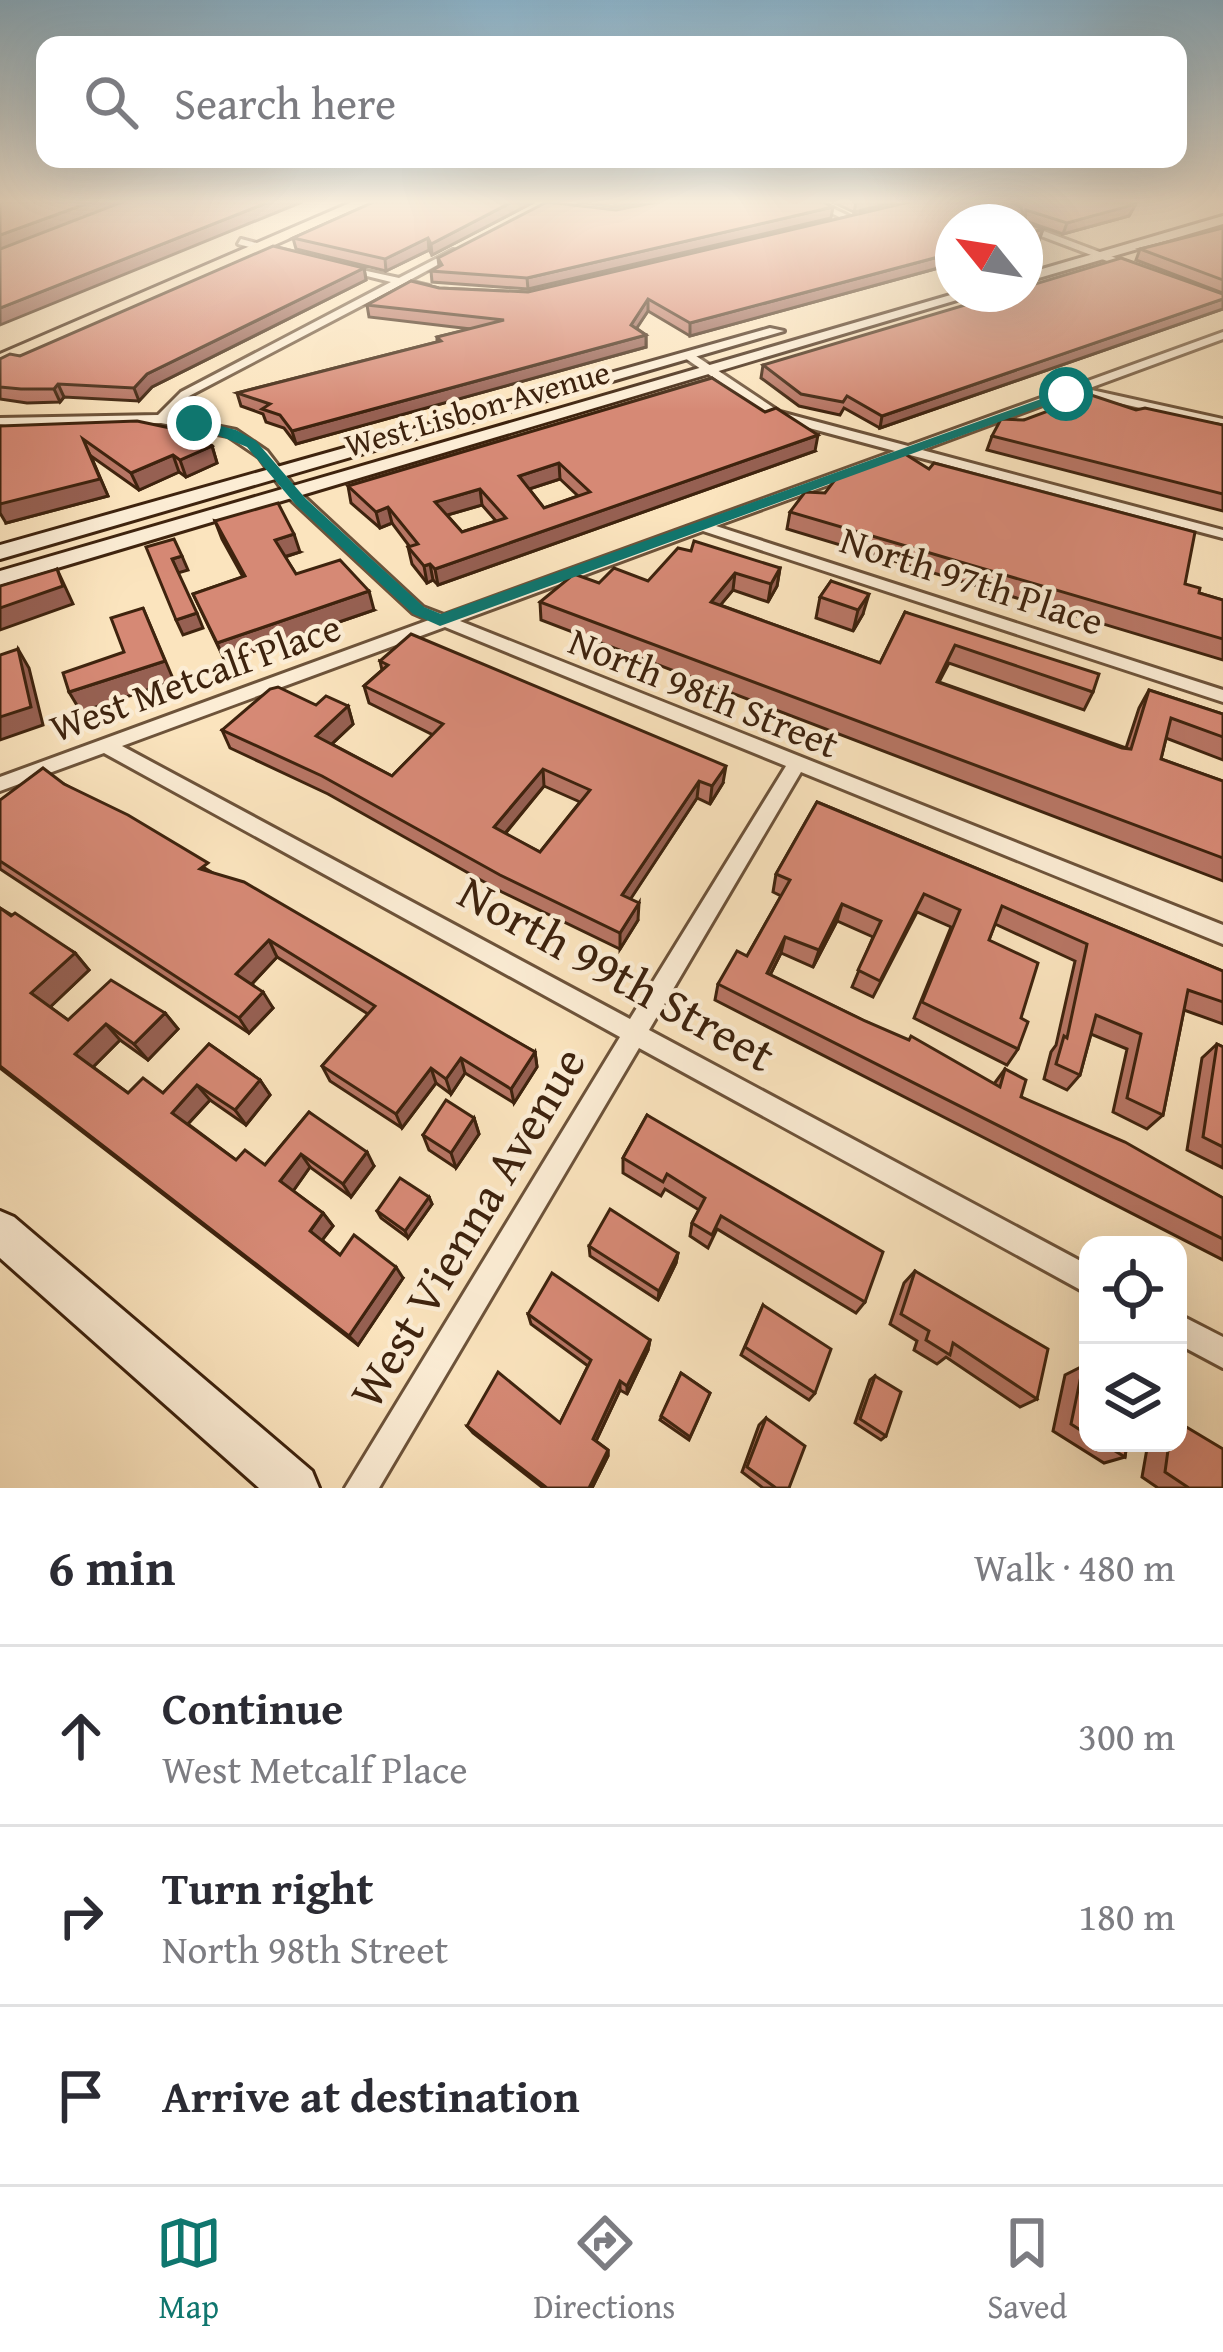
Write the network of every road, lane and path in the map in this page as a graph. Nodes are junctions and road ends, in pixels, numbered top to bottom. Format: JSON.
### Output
{"nodes":[{"id":1,"x":171,"y":271,"type":"edge"},
{"id":2,"x":206,"y":271,"type":"edge"},
{"id":3,"x":361,"y":271,"type":"edge"},
{"id":4,"x":417,"y":271,"type":"edge"},
{"id":5,"x":1143,"y":271,"type":"edge"},
{"id":6,"x":1156,"y":276,"type":"edge"},
{"id":7,"x":399,"y":281,"type":"junction"},
{"id":8,"x":935,"y":286,"type":"edge"},
{"id":9,"x":441,"y":292,"type":"edge"},
{"id":10,"x":935,"y":304,"type":"edge"},
{"id":11,"x":1223,"y":335,"type":"edge"},
{"id":12,"x":0,"y":343,"type":"edge"},
{"id":13,"x":689,"y":356,"type":"junction"},
{"id":14,"x":0,"y":361,"type":"edge"},
{"id":15,"x":707,"y":371,"type":"junction"},
{"id":16,"x":1076,"y":390,"type":"junction"},
{"id":17,"x":160,"y":419,"type":"junction"},
{"id":18,"x":0,"y":422,"type":"edge"},
{"id":19,"x":1223,"y":423,"type":"edge"},
{"id":20,"x":908,"y":450,"type":"junction"},
{"id":21,"x":277,"y":472,"type":"junction"},
{"id":22,"x":292,"y":494,"type":"junction"},
{"id":23,"x":701,"y":526,"type":"junction"},
{"id":24,"x":1223,"y":534,"type":"edge"},
{"id":25,"x":0,"y":552,"type":"edge"},
{"id":26,"x":0,"y":578,"type":"edge"},
{"id":27,"x":440,"y":621,"type":"junction"},
{"id":28,"x":1223,"y":696,"type":"edge"},
{"id":29,"x":104,"y":745,"type":"junction"},
{"id":30,"x":796,"y":765,"type":"junction"},
{"id":31,"x":0,"y":784,"type":"edge"},
{"id":32,"x":1223,"y":935,"type":"edge"},
{"id":33,"x":637,"y":1035,"type":"junction"},
{"id":34,"x":0,"y":1231,"type":"edge"},
{"id":35,"x":1079,"y":1275,"type":"edge"},
{"id":36,"x":1187,"y":1333,"type":"edge"},
{"id":37,"x":1223,"y":1353,"type":"edge"},
{"id":38,"x":295,"y":1488,"type":"edge"},
{"id":39,"x":361,"y":1488,"type":"edge"}],
"edges":[{"from":1,"to":12,"type":"main road"},
{"from":2,"to":14,"type":"main road"},
{"from":3,"to":7,"type":"street"},
{"from":4,"to":7,"type":"street"},
{"from":5,"to":6,"type":"street"},
{"from":7,"to":9,"type":"street"},
{"from":7,"to":17,"type":"street"},
{"from":8,"to":13,"type":"main road","name":"West Lisbon Avenue"},
{"from":10,"to":15,"type":"main road","name":"West Lisbon Avenue"},
{"from":11,"to":16,"type":"street","name":"West Metcalf Place"},
{"from":13,"to":15,"type":"street"},
{"from":13,"to":21,"type":"main road","name":"West Lisbon Avenue"},
{"from":15,"to":20,"type":"street"},
{"from":15,"to":22,"type":"main road","name":"West Lisbon Avenue"},
{"from":16,"to":19,"type":"street"},
{"from":16,"to":20,"type":"street","name":"West Metcalf Place"},
{"from":17,"to":18,"type":"street","name":"North 98th Street"},
{"from":17,"to":21,"type":"street","name":"North 98th Street"},
{"from":20,"to":23,"type":"street","name":"West Metcalf Place"},
{"from":20,"to":24,"type":"street"},
{"from":21,"to":22,"type":"street","name":"North 98th Street"},
{"from":21,"to":25,"type":"main road","name":"West Lisbon Avenue"},
{"from":22,"to":26,"type":"main road","name":"West Lisbon Avenue"},
{"from":22,"to":27,"type":"street","name":"North 98th Street"},
{"from":23,"to":27,"type":"street","name":"West Metcalf Place"},
{"from":23,"to":28,"type":"street","name":"North 97th Place"},
{"from":27,"to":29,"type":"street","name":"West Metcalf Place"},
{"from":27,"to":30,"type":"street","name":"North 98th Street"},
{"from":29,"to":31,"type":"street","name":"West Metcalf Place"},
{"from":29,"to":33,"type":"street","name":"North 99th Street"},
{"from":30,"to":32,"type":"street","name":"North 98th Street"},
{"from":30,"to":33,"type":"street","name":"West Vienna Avenue"},
{"from":33,"to":35,"type":"street","name":"North 99th Street"},
{"from":33,"to":39,"type":"street","name":"West Vienna Avenue"},
{"from":34,"to":38,"type":"main road"},
{"from":36,"to":37,"type":"street"}]}
